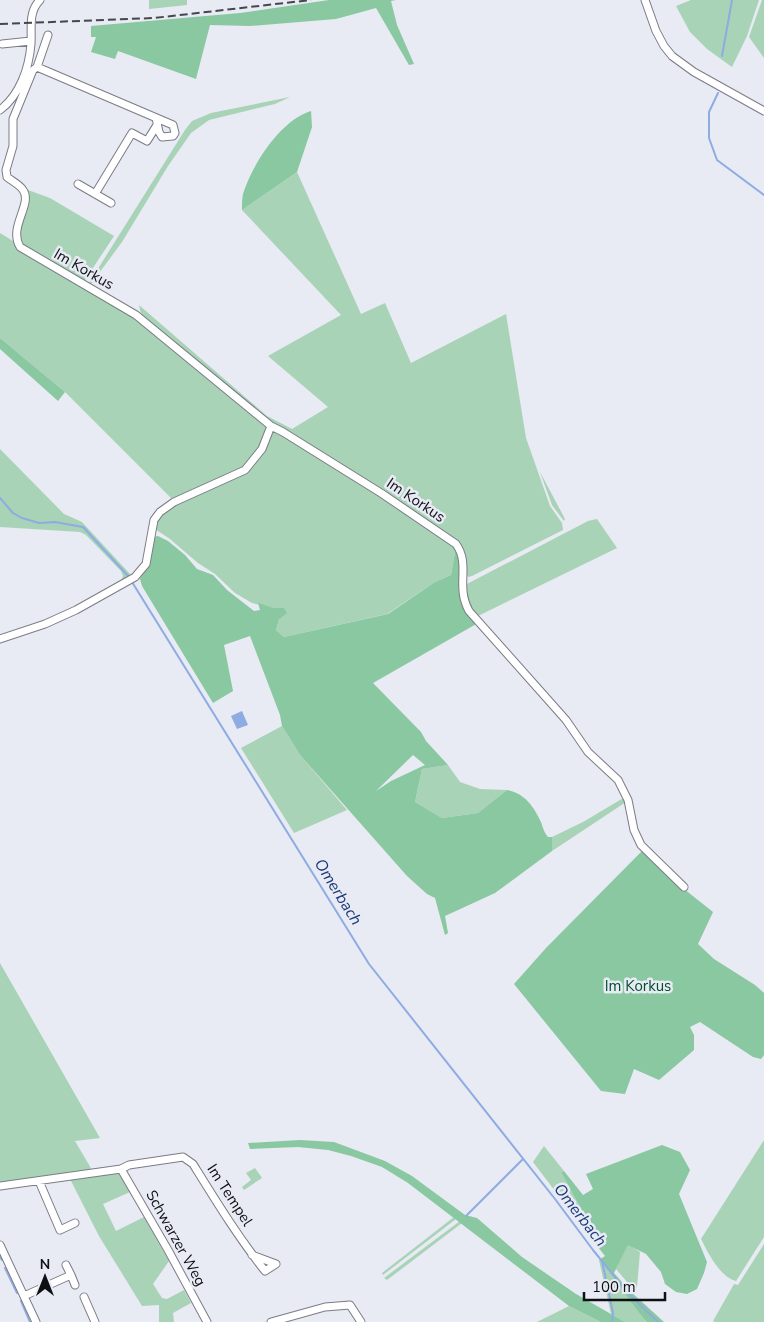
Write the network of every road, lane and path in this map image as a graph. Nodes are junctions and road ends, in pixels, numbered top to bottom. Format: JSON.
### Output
{"nodes":[{"id":1,"x":40,"y":0,"type":"edge"},
{"id":2,"x":645,"y":0,"type":"edge"},
{"id":3,"x":48,"y":35,"type":"dead end"},
{"id":4,"x":31,"y":37,"type":"junction"},
{"id":5,"x":2,"y":44,"type":"dead end"},
{"id":6,"x":37,"y":67,"type":"junction"},
{"id":7,"x":2,"y":108,"type":"edge"},
{"id":8,"x":764,"y":111,"type":"edge"},
{"id":9,"x":17,"y":112,"type":"junction"},
{"id":10,"x":78,"y":184,"type":"dead end"},
{"id":11,"x":95,"y":194,"type":"junction"},
{"id":12,"x":111,"y":203,"type":"dead end"},
{"id":13,"x":271,"y":426,"type":"junction"},
{"id":14,"x":0,"y":639,"type":"edge"},
{"id":15,"x":684,"y":887,"type":"dead end"},
{"id":16,"x":121,"y":1169,"type":"junction"},
{"id":17,"x":38,"y":1181,"type":"junction"},
{"id":18,"x":0,"y":1186,"type":"edge"},
{"id":19,"x":74,"y":1223,"type":"dead end"},
{"id":20,"x":0,"y":1245,"type":"edge"},
{"id":21,"x":252,"y":1255,"type":"dead end"},
{"id":22,"x":66,"y":1265,"type":"dead end"},
{"id":23,"x":71,"y":1275,"type":"junction"},
{"id":24,"x":75,"y":1285,"type":"dead end"},
{"id":25,"x":24,"y":1296,"type":"junction"},
{"id":26,"x":84,"y":1296,"type":"dead end"},
{"id":27,"x":36,"y":1322,"type":"edge"},
{"id":28,"x":95,"y":1322,"type":"edge"},
{"id":29,"x":207,"y":1322,"type":"edge"},
{"id":30,"x":271,"y":1322,"type":"edge"},
{"id":31,"x":361,"y":1322,"type":"edge"}],
"edges":[{"from":1,"to":4,"type":"street"},
{"from":2,"to":8,"type":"street"},
{"from":3,"to":6,"type":"street"},
{"from":4,"to":5,"type":"street"},
{"from":4,"to":7,"type":"street"},
{"from":6,"to":9,"type":"street"},
{"from":6,"to":11,"type":"street"},
{"from":7,"to":9,"type":"street"},
{"from":9,"to":13,"type":"street","name":"Im Korkus"},
{"from":10,"to":11,"type":"street"},
{"from":11,"to":12,"type":"street"},
{"from":13,"to":14,"type":"street"},
{"from":13,"to":15,"type":"street","name":"Im Korkus"},
{"from":16,"to":17,"type":"street","name":"Im Tempel"},
{"from":16,"to":21,"type":"street","name":"Im Tempel"},
{"from":16,"to":29,"type":"street","name":"Schwarzer Weg"},
{"from":17,"to":18,"type":"street","name":"Im Tempel"},
{"from":17,"to":19,"type":"street"},
{"from":20,"to":25,"type":"street"},
{"from":22,"to":23,"type":"street"},
{"from":23,"to":24,"type":"street"},
{"from":23,"to":25,"type":"street"},
{"from":25,"to":27,"type":"street"},
{"from":26,"to":28,"type":"street"},
{"from":30,"to":31,"type":"street"}]}
